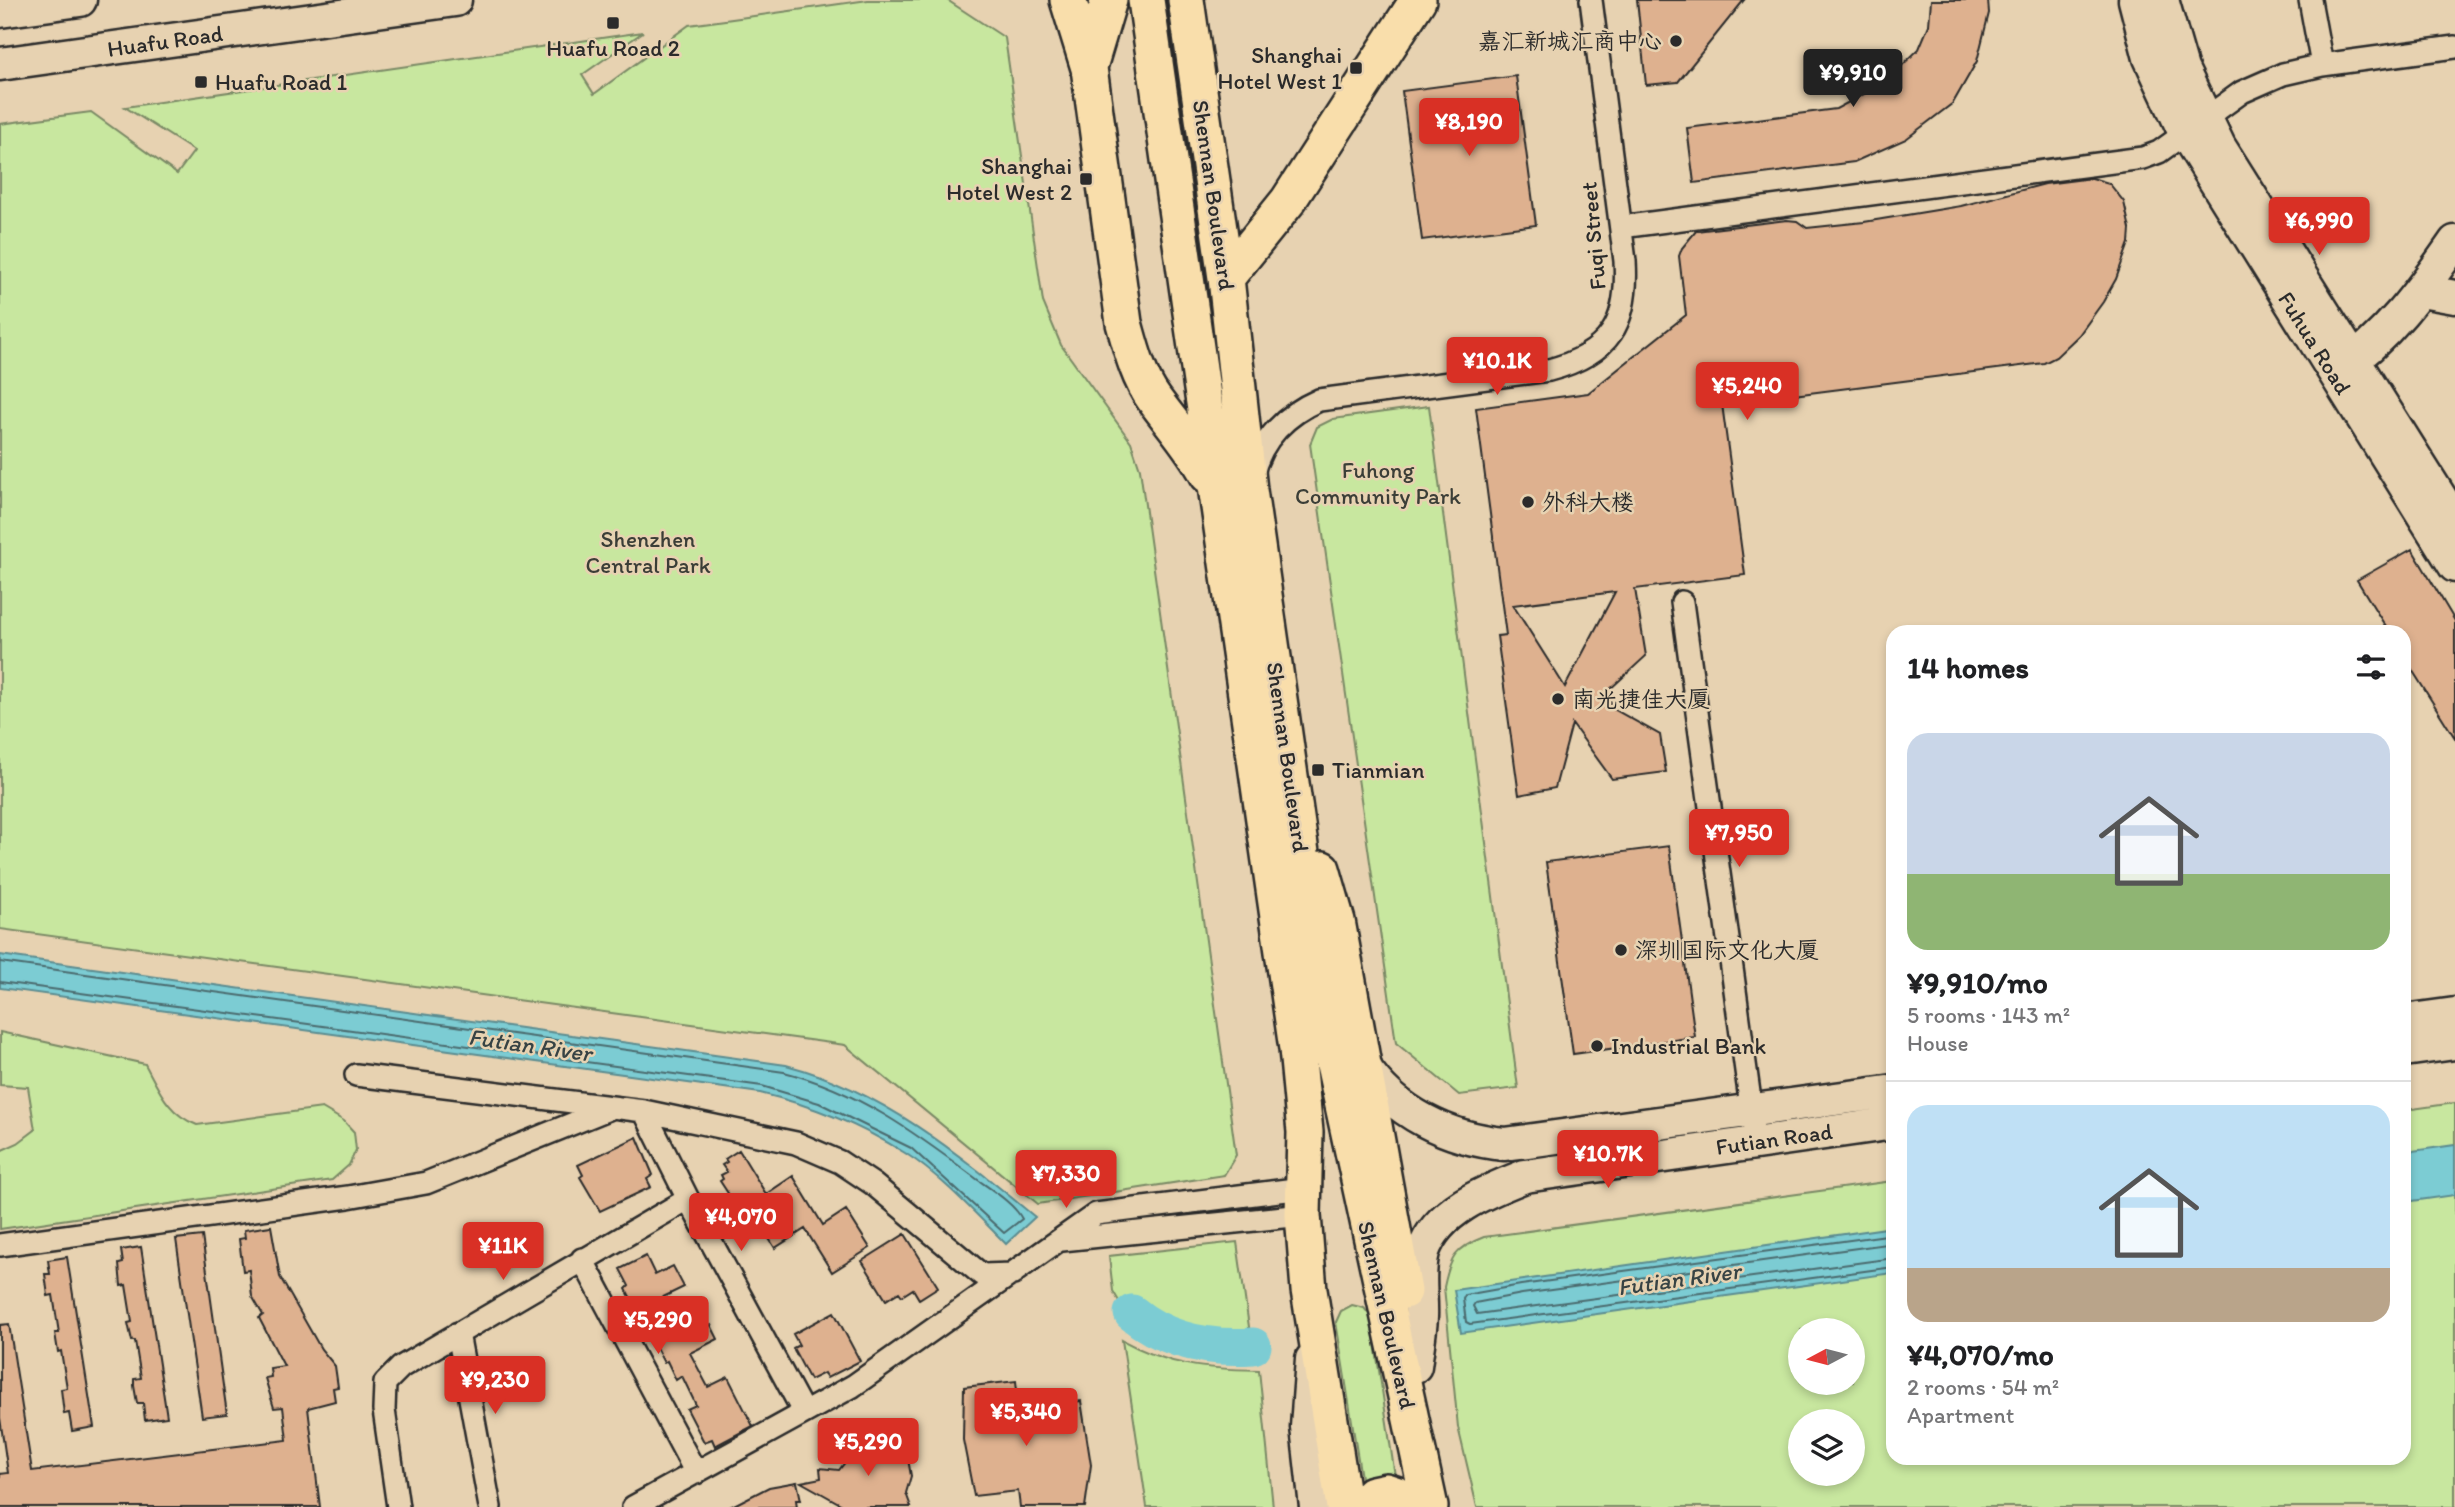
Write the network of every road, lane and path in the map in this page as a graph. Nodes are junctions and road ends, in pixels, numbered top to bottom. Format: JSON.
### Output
{"nodes":[{"id":1,"x":80,"y":0,"type":"edge"},
{"id":2,"x":455,"y":0,"type":"edge"},
{"id":3,"x":1068,"y":0,"type":"edge"},
{"id":4,"x":1109,"y":0,"type":"edge"},
{"id":5,"x":1146,"y":0,"type":"edge"},
{"id":6,"x":1186,"y":0,"type":"edge"},
{"id":7,"x":1418,"y":0,"type":"edge"},
{"id":8,"x":1591,"y":0,"type":"edge"},
{"id":9,"x":2135,"y":0,"type":"edge"},
{"id":10,"x":2162,"y":0,"type":"edge"},
{"id":11,"x":2310,"y":0,"type":"edge"},
{"id":12,"x":393,"y":4,"type":"edge"},
{"id":13,"x":0,"y":11,"type":"edge"},
{"id":14,"x":2455,"y":47,"type":"edge"},
{"id":15,"x":0,"y":64,"type":"edge"},
{"id":16,"x":2322,"y":65,"type":"junction"},
{"id":17,"x":1089,"y":68,"type":"junction"},
{"id":18,"x":2194,"y":124,"type":"junction"},
{"id":19,"x":1621,"y":227,"type":"junction"},
{"id":20,"x":2455,"y":242,"type":"edge"},
{"id":21,"x":1226,"y":278,"type":"junction"},
{"id":22,"x":2421,"y":291,"type":"junction"},
{"id":23,"x":2455,"y":297,"type":"edge"},
{"id":24,"x":2344,"y":368,"type":"junction"},
{"id":25,"x":1233,"y":494,"type":"junction"},
{"id":26,"x":2455,"y":521,"type":"edge"},
{"id":27,"x":2455,"y":566,"type":"edge"},
{"id":28,"x":1682,"y":602,"type":"dead end"},
{"id":29,"x":1295,"y":809,"type":"junction"},
{"id":30,"x":2455,"y":1014,"type":"edge"},
{"id":31,"x":2411,"y":1020,"type":"edge"},
{"id":32,"x":2455,"y":1043,"type":"edge"},
{"id":33,"x":2411,"y":1049,"type":"edge"},
{"id":34,"x":1363,"y":1065,"type":"junction"},
{"id":35,"x":356,"y":1075,"type":"dead end"},
{"id":36,"x":1886,"y":1093,"type":"edge"},
{"id":37,"x":612,"y":1108,"type":"junction"},
{"id":38,"x":644,"y":1111,"type":"junction"},
{"id":39,"x":1886,"y":1123,"type":"edge"},
{"id":40,"x":1753,"y":1126,"type":"junction"},
{"id":41,"x":688,"y":1199,"type":"junction"},
{"id":42,"x":1303,"y":1202,"type":"junction"},
{"id":43,"x":1060,"y":1240,"type":"junction"},
{"id":44,"x":0,"y":1245,"type":"edge"},
{"id":45,"x":582,"y":1259,"type":"junction"},
{"id":46,"x":1013,"y":1274,"type":"junction"},
{"id":47,"x":1314,"y":1329,"type":"junction"},
{"id":48,"x":458,"y":1333,"type":"junction"},
{"id":49,"x":1415,"y":1366,"type":"junction"},
{"id":50,"x":804,"y":1413,"type":"junction"},
{"id":51,"x":1413,"y":1427,"type":"junction"},
{"id":52,"x":696,"y":1473,"type":"junction"},
{"id":53,"x":398,"y":1507,"type":"edge"},
{"id":54,"x":490,"y":1507,"type":"edge"},
{"id":55,"x":633,"y":1507,"type":"edge"},
{"id":56,"x":1316,"y":1507,"type":"edge"},
{"id":57,"x":1344,"y":1507,"type":"edge"},
{"id":58,"x":1362,"y":1507,"type":"edge"},
{"id":59,"x":1405,"y":1507,"type":"edge"},
{"id":60,"x":1430,"y":1507,"type":"edge"}],
"edges":[{"from":1,"to":13,"type":"main road"},
{"from":2,"to":12,"type":"main road","name":"Huafu Road"},
{"from":3,"to":17,"type":"main road"},
{"from":4,"to":17,"type":"main road"},
{"from":5,"to":25,"type":"main road","name":"Shennan Boulevard"},
{"from":6,"to":21,"type":"main road","name":"Shennan Boulevard"},
{"from":7,"to":21,"type":"main road"},
{"from":8,"to":19,"type":"street","name":"Fuqi Street"},
{"from":9,"to":18,"type":"main road","name":"Fuhua Road"},
{"from":10,"to":18,"type":"main road","name":"Fuhua Road"},
{"from":11,"to":16,"type":"street"},
{"from":12,"to":15,"type":"main road","name":"Huafu Road"},
{"from":14,"to":16,"type":"street"},
{"from":16,"to":18,"type":"street"},
{"from":17,"to":25,"type":"main road"},
{"from":18,"to":19,"type":"street"},
{"from":18,"to":24,"type":"main road","name":"Fuhua Road"},
{"from":19,"to":25,"type":"street","name":"Fuqi Street"},
{"from":20,"to":22,"type":"main road"},
{"from":21,"to":25,"type":"main road","name":"Shennan Boulevard"},
{"from":22,"to":23,"type":"main road"},
{"from":22,"to":24,"type":"main road"},
{"from":24,"to":26,"type":"main road","name":"Fuhua Road"},
{"from":24,"to":27,"type":"main road","name":"Fuhua Road"},
{"from":25,"to":29,"type":"main road","name":"Shennan Boulevard"},
{"from":25,"to":42,"type":"main road","name":"Shennan Boulevard"},
{"from":28,"to":40,"type":"street"},
{"from":29,"to":34,"type":"main road"},
{"from":29,"to":51,"type":"main road","name":"Shennan Boulevard"},
{"from":30,"to":31,"type":"main road"},
{"from":32,"to":33,"type":"main road"},
{"from":34,"to":40,"type":"main road","name":"Futian Road"},
{"from":34,"to":49,"type":"main road"},
{"from":35,"to":37,"type":"street"},
{"from":36,"to":40,"type":"main road","name":"Futian Road"},
{"from":37,"to":38,"type":"street"},
{"from":37,"to":44,"type":"street"},
{"from":38,"to":41,"type":"street"},
{"from":38,"to":46,"type":"street"},
{"from":39,"to":40,"type":"main road","name":"Futian Road"},
{"from":40,"to":49,"type":"main road","name":"Futian Road"},
{"from":41,"to":45,"type":"street"},
{"from":41,"to":50,"type":"street"},
{"from":42,"to":43,"type":"street"},
{"from":42,"to":43,"type":"street"},
{"from":42,"to":47,"type":"main road","name":"Shennan Boulevard"},
{"from":43,"to":46,"type":"street"},
{"from":45,"to":48,"type":"street"},
{"from":45,"to":52,"type":"street"},
{"from":46,"to":50,"type":"street"},
{"from":47,"to":56,"type":"main road"},
{"from":47,"to":57,"type":"main road","name":"Shennan Boulevard"},
{"from":48,"to":53,"type":"street"},
{"from":48,"to":54,"type":"street"},
{"from":49,"to":51,"type":"main road"},
{"from":50,"to":52,"type":"street"},
{"from":51,"to":60,"type":"main road","name":"Shennan Boulevard"},
{"from":52,"to":55,"type":"street"},
{"from":58,"to":59,"type":"main road"}]}
